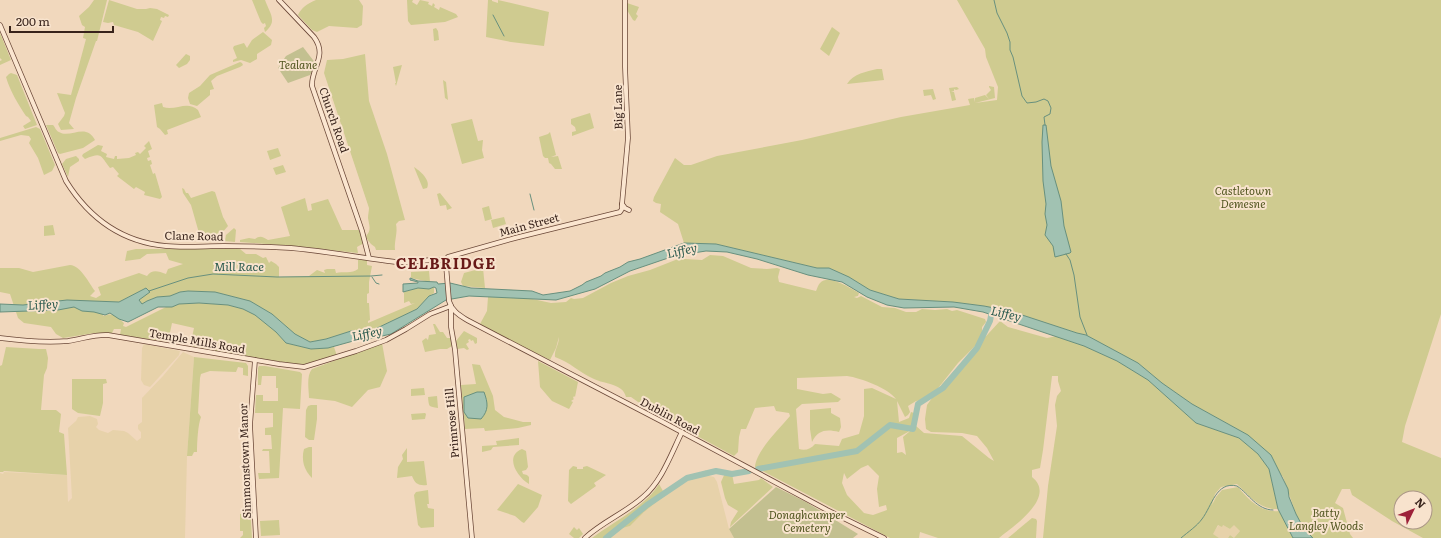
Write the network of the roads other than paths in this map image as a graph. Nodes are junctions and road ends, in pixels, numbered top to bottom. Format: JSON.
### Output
{"nodes":[{"id":1,"x":279,"y":0,"type":"edge"},
{"id":2,"x":625,"y":0,"type":"edge"},
{"id":3,"x":0,"y":25,"type":"edge"},
{"id":4,"x":622,"y":204,"type":"junction"},
{"id":5,"x":629,"y":210,"type":"dead end"},
{"id":6,"x":620,"y":212,"type":"joint"},
{"id":7,"x":370,"y":258,"type":"junction"},
{"id":8,"x":444,"y":261,"type":"junction"},
{"id":9,"x":451,"y":306,"type":"junction"},
{"id":10,"x":0,"y":338,"type":"edge"},
{"id":11,"x":254,"y":360,"type":"junction"},
{"id":12,"x":682,"y":432,"type":"junction"},
{"id":13,"x":256,"y":538,"type":"edge"},
{"id":14,"x":472,"y":538,"type":"edge"},
{"id":15,"x":585,"y":538,"type":"edge"},
{"id":16,"x":884,"y":538,"type":"edge"}],
"edges":[{"from":1,"to":7,"type":"main road","name":"Church Road"},
{"from":2,"to":4,"type":"main road","name":"Big Lane"},
{"from":3,"to":7,"type":"main road","name":"Clane Road"},
{"from":4,"to":5,"type":"main road"},
{"from":4,"to":6,"type":"main road","name":"Big Lane"},
{"from":6,"to":8,"type":"main road","name":"Main Street"},
{"from":7,"to":8,"type":"main road","name":"Clane Road"},
{"from":8,"to":9,"type":"main road"},
{"from":9,"to":11,"type":"main road","name":"Temple Mills Road"},
{"from":9,"to":12,"type":"main road","name":"Dublin Road"},
{"from":9,"to":14,"type":"main road","name":"Primrose Hill"},
{"from":10,"to":11,"type":"main road","name":"Temple Mills Road"},
{"from":11,"to":13,"type":"main road","name":"Simmonstown Manor"},
{"from":12,"to":15,"type":"main road"},
{"from":12,"to":16,"type":"main road","name":"Dublin Road"}]}
